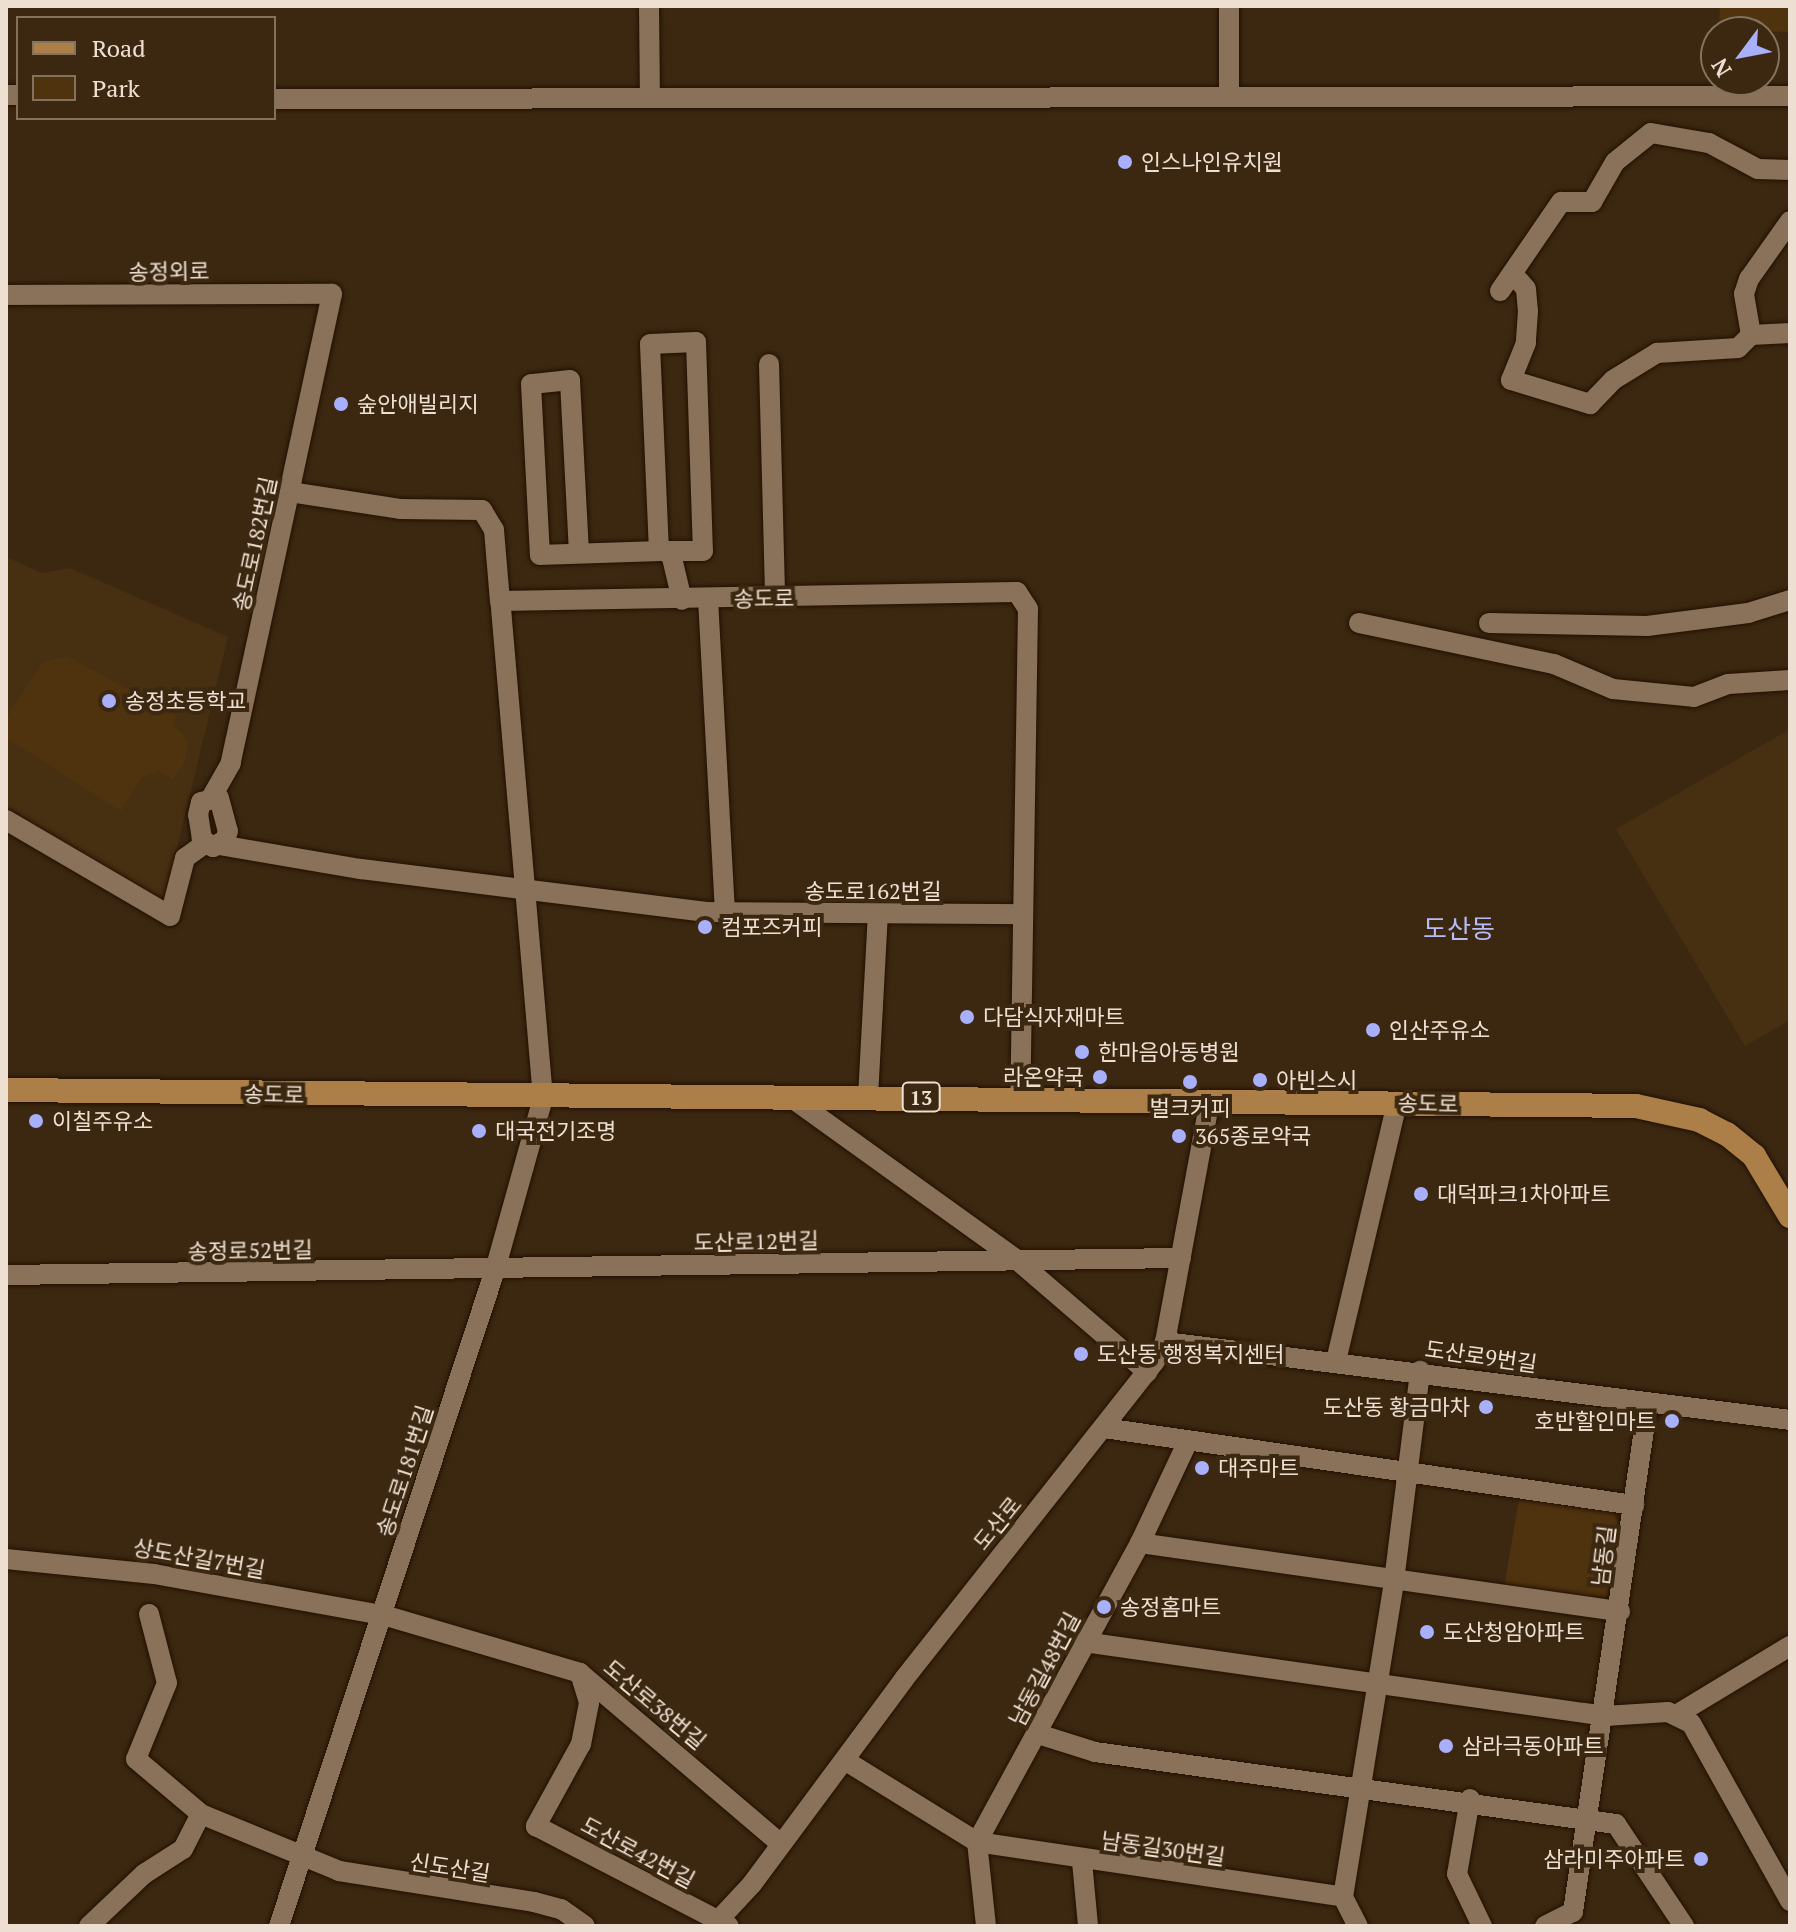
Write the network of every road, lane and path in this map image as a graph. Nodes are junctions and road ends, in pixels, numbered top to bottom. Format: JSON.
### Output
{"nodes":[{"id":1,"x":649,"y":6,"type":"edge"},
{"id":2,"x":1229,"y":6,"type":"edge"},
{"id":3,"x":650,"y":96,"type":"junction"},
{"id":4,"x":1790,"y":96,"type":"edge"},
{"id":5,"x":1229,"y":97,"type":"junction"},
{"id":6,"x":276,"y":99,"type":"edge"},
{"id":7,"x":1790,"y":170,"type":"edge"},
{"id":8,"x":1790,"y":221,"type":"edge"},
{"id":9,"x":1514,"y":275,"type":"junction"},
{"id":10,"x":1500,"y":291,"type":"dead end"},
{"id":11,"x":332,"y":294,"type":"joint"},
{"id":12,"x":6,"y":295,"type":"edge"},
{"id":13,"x":1790,"y":333,"type":"edge"},
{"id":14,"x":1751,"y":335,"type":"junction"},
{"id":15,"x":769,"y":364,"type":"dead end"},
{"id":16,"x":290,"y":492,"type":"junction"},
{"id":17,"x":667,"y":551,"type":"junction"},
{"id":18,"x":579,"y":553,"type":"junction"},
{"id":19,"x":775,"y":598,"type":"junction"},
{"id":20,"x":708,"y":599,"type":"junction"},
{"id":21,"x":682,"y":600,"type":"junction"},
{"id":22,"x":1790,"y":600,"type":"edge"},
{"id":23,"x":500,"y":601,"type":"junction"},
{"id":24,"x":1359,"y":623,"type":"dead end"},
{"id":25,"x":1489,"y":623,"type":"dead end"},
{"id":26,"x":1790,"y":680,"type":"edge"},
{"id":27,"x":211,"y":798,"type":"junction"},
{"id":28,"x":6,"y":820,"type":"edge"},
{"id":29,"x":213,"y":844,"type":"junction"},
{"id":30,"x":523,"y":890,"type":"junction"},
{"id":31,"x":725,"y":913,"type":"junction"},
{"id":32,"x":878,"y":914,"type":"junction"},
{"id":33,"x":1021,"y":914,"type":"junction"},
{"id":34,"x":6,"y":1090,"type":"edge"},
{"id":35,"x":789,"y":1096,"type":"junction"},
{"id":36,"x":868,"y":1097,"type":"junction"},
{"id":37,"x":543,"y":1098,"type":"junction"},
{"id":38,"x":1020,"y":1098,"type":"junction"},
{"id":39,"x":1210,"y":1100,"type":"junction"},
{"id":40,"x":1397,"y":1102,"type":"junction"},
{"id":41,"x":1790,"y":1216,"type":"edge"},
{"id":42,"x":1181,"y":1258,"type":"junction"},
{"id":43,"x":1017,"y":1260,"type":"junction"},
{"id":44,"x":495,"y":1270,"type":"junction"},
{"id":45,"x":6,"y":1275,"type":"edge"},
{"id":46,"x":1165,"y":1342,"type":"junction"},
{"id":47,"x":1336,"y":1361,"type":"junction"},
{"id":48,"x":1420,"y":1371,"type":"junction"},
{"id":49,"x":1147,"y":1372,"type":"junction"},
{"id":50,"x":1648,"y":1403,"type":"junction"},
{"id":51,"x":1790,"y":1420,"type":"edge"},
{"id":52,"x":1104,"y":1428,"type":"junction"},
{"id":53,"x":1188,"y":1441,"type":"junction"},
{"id":54,"x":1409,"y":1470,"type":"junction"},
{"id":55,"x":1634,"y":1505,"type":"junction"},
{"id":56,"x":1140,"y":1543,"type":"junction"},
{"id":57,"x":6,"y":1559,"type":"edge"},
{"id":58,"x":1394,"y":1581,"type":"junction"},
{"id":59,"x":1620,"y":1611,"type":"junction"},
{"id":60,"x":149,"y":1614,"type":"dead end"},
{"id":61,"x":383,"y":1615,"type":"junction"},
{"id":62,"x":1084,"y":1642,"type":"junction"},
{"id":63,"x":1790,"y":1646,"type":"edge"},
{"id":64,"x":580,"y":1673,"type":"junction"},
{"id":65,"x":1378,"y":1685,"type":"junction"},
{"id":66,"x":1676,"y":1715,"type":"junction"},
{"id":67,"x":1605,"y":1716,"type":"junction"},
{"id":68,"x":1038,"y":1734,"type":"junction"},
{"id":69,"x":846,"y":1761,"type":"junction"},
{"id":70,"x":1363,"y":1785,"type":"junction"},
{"id":71,"x":1470,"y":1799,"type":"junction"},
{"id":72,"x":201,"y":1814,"type":"junction"},
{"id":73,"x":1587,"y":1818,"type":"junction"},
{"id":74,"x":977,"y":1842,"type":"junction"},
{"id":75,"x":781,"y":1844,"type":"junction"},
{"id":76,"x":305,"y":1857,"type":"junction"},
{"id":77,"x":1082,"y":1861,"type":"junction"},
{"id":78,"x":1343,"y":1897,"type":"junction"},
{"id":79,"x":1790,"y":1901,"type":"edge"},
{"id":80,"x":1579,"y":1919,"type":"edge"},
{"id":81,"x":720,"y":1924,"type":"edge"},
{"id":82,"x":89,"y":1926,"type":"edge"},
{"id":83,"x":279,"y":1926,"type":"edge"},
{"id":84,"x":585,"y":1926,"type":"edge"},
{"id":85,"x":986,"y":1926,"type":"edge"},
{"id":86,"x":1088,"y":1926,"type":"edge"},
{"id":87,"x":1358,"y":1926,"type":"edge"},
{"id":88,"x":1482,"y":1926,"type":"edge"},
{"id":89,"x":1545,"y":1926,"type":"edge"},
{"id":90,"x":1684,"y":1926,"type":"edge"}],
"edges":[{"from":1,"to":3,"type":"street"},
{"from":2,"to":5,"type":"street"},
{"from":3,"to":5,"type":"street"},
{"from":3,"to":6,"type":"street"},
{"from":4,"to":5,"type":"street"},
{"from":7,"to":9,"type":"street"},
{"from":8,"to":14,"type":"street"},
{"from":9,"to":10,"type":"street"},
{"from":9,"to":14,"type":"street"},
{"from":11,"to":12,"type":"street","name":"송정외로"},
{"from":11,"to":16,"type":"street","name":"송도로182번길"},
{"from":13,"to":14,"type":"street"},
{"from":15,"to":19,"type":"street"},
{"from":16,"to":23,"type":"street"},
{"from":16,"to":27,"type":"street","name":"송도로182번길"},
{"from":17,"to":17,"type":"street"},
{"from":17,"to":18,"type":"street"},
{"from":17,"to":21,"type":"street"},
{"from":18,"to":18,"type":"street"},
{"from":19,"to":20,"type":"street","name":"송도로"},
{"from":19,"to":33,"type":"street","name":"송도로"},
{"from":20,"to":21,"type":"street","name":"송도로"},
{"from":20,"to":31,"type":"street"},
{"from":21,"to":23,"type":"street","name":"송도로"},
{"from":22,"to":25,"type":"street"},
{"from":23,"to":30,"type":"street"},
{"from":24,"to":26,"type":"street"},
{"from":27,"to":29,"type":"street","name":"송도로182번길"},
{"from":27,"to":29,"type":"street"},
{"from":28,"to":29,"type":"street"},
{"from":29,"to":30,"type":"street"},
{"from":30,"to":31,"type":"street"},
{"from":30,"to":37,"type":"street"},
{"from":31,"to":32,"type":"street","name":"송도로162번길"},
{"from":32,"to":33,"type":"street","name":"송도로162번길"},
{"from":32,"to":36,"type":"street"},
{"from":33,"to":38,"type":"street","name":"송도로"},
{"from":34,"to":37,"type":"main road","name":"송도로","number":"13"},
{"from":35,"to":36,"type":"main road","name":"송도로","number":"13"},
{"from":35,"to":37,"type":"main road","name":"송도로","number":"13"},
{"from":35,"to":43,"type":"street"},
{"from":36,"to":38,"type":"main road","name":"송도로","number":"13"},
{"from":37,"to":44,"type":"street","name":"송도로181번길"},
{"from":38,"to":39,"type":"main road","name":"송도로","number":"13"},
{"from":39,"to":40,"type":"main road","name":"송도로","number":"13"},
{"from":39,"to":42,"type":"street","name":"도산로"},
{"from":40,"to":41,"type":"main road","name":"송도로","number":"13"},
{"from":40,"to":47,"type":"street"},
{"from":42,"to":43,"type":"street","name":"도산로12번길"},
{"from":42,"to":46,"type":"street","name":"도산로"},
{"from":43,"to":44,"type":"street","name":"도산로12번길"},
{"from":43,"to":49,"type":"street"},
{"from":44,"to":45,"type":"street","name":"송정로52번길"},
{"from":44,"to":61,"type":"street","name":"송도로181번길"},
{"from":46,"to":47,"type":"street","name":"도산로9번길"},
{"from":46,"to":49,"type":"street","name":"도산로"},
{"from":47,"to":48,"type":"street","name":"도산로9번길"},
{"from":48,"to":50,"type":"street","name":"도산로9번길"},
{"from":48,"to":54,"type":"street"},
{"from":49,"to":52,"type":"street","name":"도산로"},
{"from":50,"to":51,"type":"street","name":"도산로9번길"},
{"from":50,"to":55,"type":"street","name":"남동길"},
{"from":52,"to":53,"type":"street"},
{"from":52,"to":69,"type":"street","name":"도산로"},
{"from":53,"to":54,"type":"street"},
{"from":53,"to":56,"type":"street","name":"남동길48번길"},
{"from":54,"to":55,"type":"street"},
{"from":54,"to":58,"type":"street"},
{"from":55,"to":59,"type":"street","name":"남동길"},
{"from":56,"to":58,"type":"street"},
{"from":56,"to":62,"type":"street","name":"남동길48번길"},
{"from":57,"to":61,"type":"street","name":"상도산길7번길"},
{"from":58,"to":59,"type":"street"},
{"from":58,"to":65,"type":"street"},
{"from":59,"to":67,"type":"street","name":"남동길"},
{"from":60,"to":72,"type":"street"},
{"from":61,"to":64,"type":"street","name":"도산로38번길"},
{"from":61,"to":76,"type":"street","name":"송도로181번길"},
{"from":62,"to":65,"type":"street"},
{"from":62,"to":68,"type":"street","name":"남동길48번길"},
{"from":63,"to":66,"type":"street"},
{"from":64,"to":75,"type":"street","name":"도산로38번길"},
{"from":64,"to":81,"type":"street","name":"도산로42번길"},
{"from":65,"to":67,"type":"street"},
{"from":65,"to":70,"type":"street"},
{"from":66,"to":67,"type":"street"},
{"from":66,"to":79,"type":"street"},
{"from":67,"to":73,"type":"street","name":"남동길"},
{"from":68,"to":70,"type":"street"},
{"from":68,"to":74,"type":"street","name":"남동길48번길"},
{"from":69,"to":74,"type":"street"},
{"from":69,"to":75,"type":"street","name":"도산로"},
{"from":70,"to":71,"type":"street"},
{"from":70,"to":78,"type":"street"},
{"from":71,"to":73,"type":"street"},
{"from":71,"to":88,"type":"street"},
{"from":72,"to":76,"type":"street"},
{"from":72,"to":82,"type":"street"},
{"from":73,"to":80,"type":"street","name":"남동길"},
{"from":73,"to":90,"type":"street"},
{"from":74,"to":77,"type":"street","name":"남동길30번길"},
{"from":74,"to":85,"type":"street"},
{"from":75,"to":81,"type":"street","name":"도산로"},
{"from":76,"to":83,"type":"street","name":"송도로181번길"},
{"from":76,"to":84,"type":"street","name":"신도산길"},
{"from":77,"to":78,"type":"street","name":"남동길30번길"},
{"from":77,"to":86,"type":"street"},
{"from":78,"to":87,"type":"street"},
{"from":80,"to":89,"type":"street","name":"남동길"}]}
